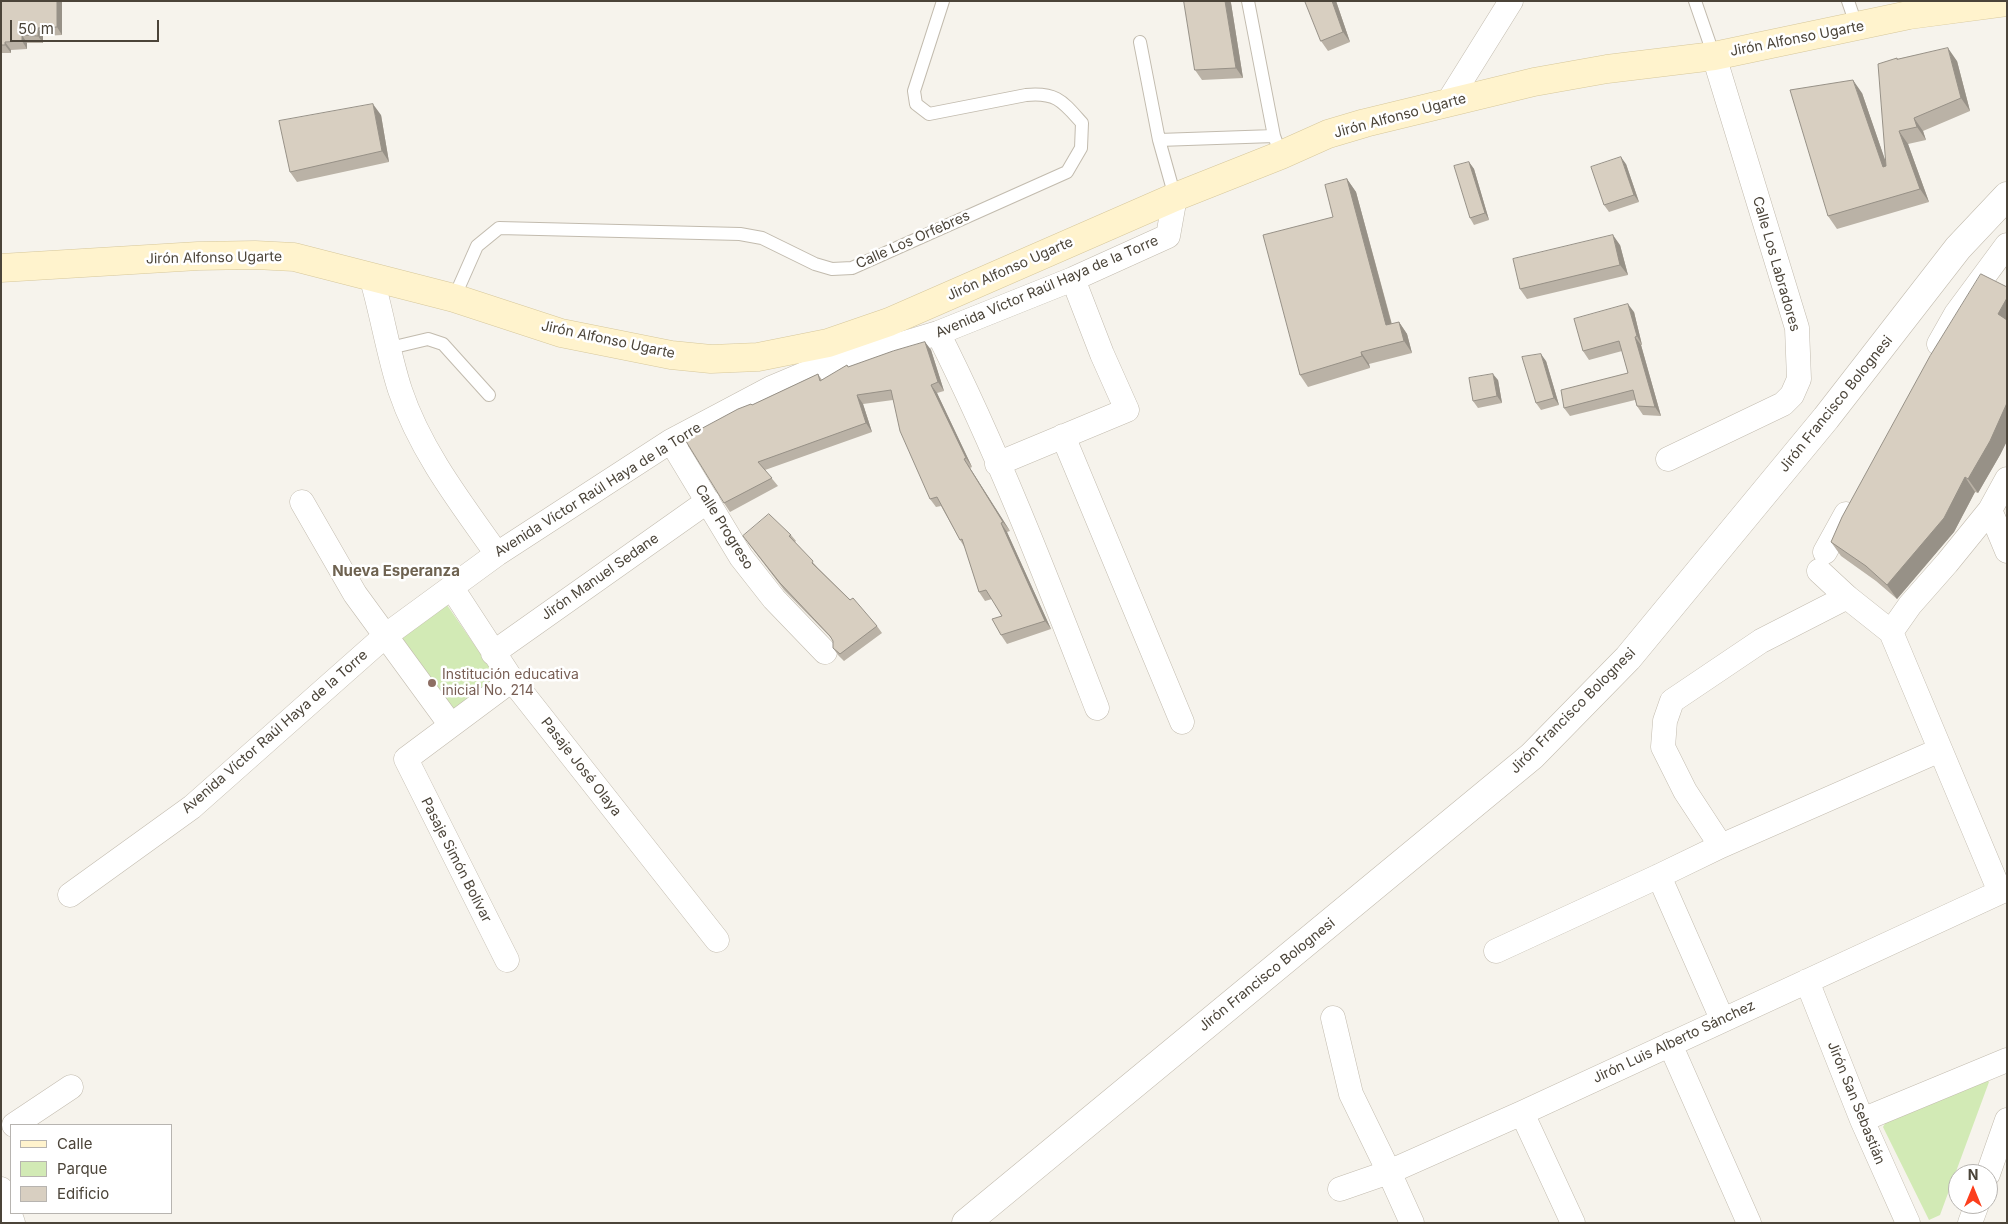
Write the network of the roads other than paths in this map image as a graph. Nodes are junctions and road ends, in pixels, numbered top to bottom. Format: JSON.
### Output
{"nodes":[{"id":1,"x":943,"y":1,"type":"edge"},
{"id":2,"x":1248,"y":1,"type":"edge"},
{"id":3,"x":1511,"y":1,"type":"edge"},
{"id":4,"x":1695,"y":1,"type":"edge"},
{"id":5,"x":1848,"y":1,"type":"edge"},
{"id":6,"x":2007,"y":2,"type":"edge"},
{"id":7,"x":1857,"y":27,"type":"junction"},
{"id":8,"x":1140,"y":42,"type":"dead end"},
{"id":9,"x":1714,"y":56,"type":"junction"},
{"id":10,"x":1448,"y":102,"type":"junction"},
{"id":11,"x":1158,"y":140,"type":"junction"},
{"id":12,"x":1277,"y":146,"type":"junction"},
{"id":13,"x":2007,"y":196,"type":"edge"},
{"id":14,"x":1175,"y":197,"type":"junction"},
{"id":15,"x":2007,"y":245,"type":"edge"},
{"id":16,"x":1,"y":268,"type":"edge"},
{"id":17,"x":371,"y":276,"type":"junction"},
{"id":18,"x":1073,"y":279,"type":"junction"},
{"id":19,"x":454,"y":298,"type":"junction"},
{"id":20,"x":895,"y":333,"type":"junction"},
{"id":21,"x":938,"y":333,"type":"junction"},
{"id":22,"x":390,"y":348,"type":"junction"},
{"id":23,"x":1928,"y":363,"type":"edge"},
{"id":24,"x":490,"y":395,"type":"dead end"},
{"id":25,"x":1064,"y":436,"type":"junction"},
{"id":26,"x":671,"y":441,"type":"junction"},
{"id":27,"x":1668,"y":459,"type":"dead end"},
{"id":28,"x":997,"y":464,"type":"junction"},
{"id":29,"x":2007,"y":479,"type":"edge"},
{"id":30,"x":1859,"y":492,"type":"edge"},
{"id":31,"x":302,"y":502,"type":"dead end"},
{"id":32,"x":708,"y":502,"type":"junction"},
{"id":33,"x":1998,"y":507,"type":"edge"},
{"id":34,"x":2007,"y":551,"type":"edge"},
{"id":35,"x":497,"y":554,"type":"junction"},
{"id":36,"x":452,"y":588,"type":"junction"},
{"id":37,"x":1847,"y":597,"type":"junction"},
{"id":38,"x":1892,"y":632,"type":"junction"},
{"id":39,"x":386,"y":636,"type":"junction"},
{"id":40,"x":825,"y":652,"type":"dead end"},
{"id":41,"x":493,"y":653,"type":"junction"},
{"id":42,"x":512,"y":680,"type":"junction"},
{"id":43,"x":1097,"y":708,"type":"dead end"},
{"id":44,"x":1182,"y":722,"type":"dead end"},
{"id":45,"x":450,"y":724,"type":"junction"},
{"id":46,"x":1940,"y":750,"type":"junction"},
{"id":47,"x":1721,"y":846,"type":"junction"},
{"id":48,"x":1659,"y":876,"type":"junction"},
{"id":49,"x":2003,"y":891,"type":"edge"},
{"id":50,"x":70,"y":895,"type":"dead end"},
{"id":51,"x":717,"y":940,"type":"dead end"},
{"id":52,"x":1496,"y":951,"type":"dead end"},
{"id":53,"x":506,"y":960,"type":"dead end"},
{"id":54,"x":1807,"y":981,"type":"junction"},
{"id":55,"x":1333,"y":1018,"type":"dead end"},
{"id":56,"x":1722,"y":1019,"type":"junction"},
{"id":57,"x":1670,"y":1044,"type":"junction"},
{"id":58,"x":2007,"y":1060,"type":"edge"},
{"id":59,"x":71,"y":1087,"type":"dead end"},
{"id":60,"x":1522,"y":1113,"type":"junction"},
{"id":61,"x":1862,"y":1120,"type":"junction"},
{"id":62,"x":2007,"y":1120,"type":"edge"},
{"id":63,"x":16,"y":1124,"type":"edge"},
{"id":64,"x":1992,"y":1164,"type":"edge"},
{"id":65,"x":1390,"y":1172,"type":"junction"},
{"id":66,"x":1,"y":1189,"type":"edge"},
{"id":67,"x":1340,"y":1189,"type":"dead end"},
{"id":68,"x":13,"y":1223,"type":"edge"},
{"id":69,"x":966,"y":1223,"type":"edge"},
{"id":70,"x":1412,"y":1223,"type":"edge"},
{"id":71,"x":1573,"y":1223,"type":"edge"},
{"id":72,"x":1749,"y":1223,"type":"edge"},
{"id":73,"x":1908,"y":1223,"type":"edge"}],
"edges":[{"from":1,"to":19,"type":"lane","name":"Calle Los Orfebres"},
{"from":2,"to":12,"type":"lane"},
{"from":3,"to":10,"type":"street"},
{"from":4,"to":9,"type":"lane","name":"Calle Los Labradores"},
{"from":5,"to":7,"type":"lane"},
{"from":6,"to":7,"type":"main road","name":"Jirón Alfonso Ugarte"},
{"from":7,"to":9,"type":"main road","name":"Jirón Alfonso Ugarte"},
{"from":8,"to":11,"type":"lane"},
{"from":9,"to":10,"type":"main road","name":"Jirón Alfonso Ugarte"},
{"from":9,"to":27,"type":"street","name":"Calle Los Labradores"},
{"from":10,"to":12,"type":"main road","name":"Jirón Alfonso Ugarte"},
{"from":11,"to":12,"type":"lane"},
{"from":11,"to":14,"type":"lane"},
{"from":12,"to":14,"type":"main road","name":"Jirón Alfonso Ugarte"},
{"from":13,"to":69,"type":"street","name":"Jirón Francisco Bolognesi"},
{"from":14,"to":18,"type":"street","name":"Avenida Víctor Raúl Haya de la Torre"},
{"from":14,"to":20,"type":"main road","name":"Jirón Alfonso Ugarte"},
{"from":15,"to":23,"type":"street"},
{"from":16,"to":17,"type":"main road","name":"Jirón Alfonso Ugarte"},
{"from":17,"to":19,"type":"main road","name":"Jirón Alfonso Ugarte"},
{"from":17,"to":22,"type":"street"},
{"from":18,"to":21,"type":"street","name":"Avenida Víctor Raúl Haya de la Torre"},
{"from":18,"to":25,"type":"street"},
{"from":19,"to":20,"type":"main road","name":"Jirón Alfonso Ugarte"},
{"from":20,"to":21,"type":"street","name":"Avenida Víctor Raúl Haya de la Torre"},
{"from":20,"to":26,"type":"street","name":"Avenida Víctor Raúl Haya de la Torre"},
{"from":21,"to":28,"type":"street"},
{"from":22,"to":24,"type":"lane"},
{"from":22,"to":35,"type":"street"},
{"from":25,"to":28,"type":"street"},
{"from":25,"to":44,"type":"street"},
{"from":26,"to":32,"type":"street","name":"Calle Progreso"},
{"from":26,"to":35,"type":"street","name":"Avenida Víctor Raúl Haya de la Torre"},
{"from":28,"to":43,"type":"street"},
{"from":29,"to":33,"type":"street"},
{"from":30,"to":37,"type":"street"},
{"from":31,"to":39,"type":"street"},
{"from":32,"to":40,"type":"street","name":"Calle Progreso"},
{"from":32,"to":41,"type":"street","name":"Jirón Manuel Sedane"},
{"from":33,"to":34,"type":"street"},
{"from":33,"to":38,"type":"street"},
{"from":35,"to":36,"type":"street","name":"Avenida Víctor Raúl Haya de la Torre"},
{"from":36,"to":39,"type":"street","name":"Avenida Víctor Raúl Haya de la Torre"},
{"from":36,"to":41,"type":"street","name":"Pasaje José Olaya"},
{"from":37,"to":38,"type":"street"},
{"from":37,"to":47,"type":"street"},
{"from":38,"to":46,"type":"street"},
{"from":39,"to":45,"type":"street"},
{"from":39,"to":50,"type":"street","name":"Avenida Víctor Raúl Haya de la Torre"},
{"from":41,"to":42,"type":"street","name":"Pasaje José Olaya"},
{"from":42,"to":45,"type":"street"},
{"from":42,"to":51,"type":"street","name":"Pasaje José Olaya"},
{"from":45,"to":53,"type":"street","name":"Pasaje Simón Bolívar"},
{"from":46,"to":47,"type":"street"},
{"from":46,"to":49,"type":"street"},
{"from":47,"to":48,"type":"street"},
{"from":48,"to":52,"type":"street"},
{"from":48,"to":56,"type":"street"},
{"from":49,"to":54,"type":"street","name":"Jirón Luis Alberto Sánchez"},
{"from":54,"to":56,"type":"street","name":"Jirón Luis Alberto Sánchez"},
{"from":54,"to":61,"type":"street","name":"Jirón San Sebastián"},
{"from":55,"to":65,"type":"street"},
{"from":56,"to":57,"type":"street","name":"Jirón Luis Alberto Sánchez"},
{"from":57,"to":60,"type":"street","name":"Jirón Luis Alberto Sánchez"},
{"from":57,"to":72,"type":"street"},
{"from":58,"to":61,"type":"street"},
{"from":59,"to":63,"type":"street"},
{"from":60,"to":65,"type":"street","name":"Jirón Luis Alberto Sánchez"},
{"from":60,"to":71,"type":"street"},
{"from":61,"to":73,"type":"street","name":"Jirón San Sebastián"},
{"from":62,"to":64,"type":"street"},
{"from":65,"to":67,"type":"street","name":"Jirón Luis Alberto Sánchez"},
{"from":65,"to":70,"type":"street"},
{"from":66,"to":68,"type":"street"}]}
